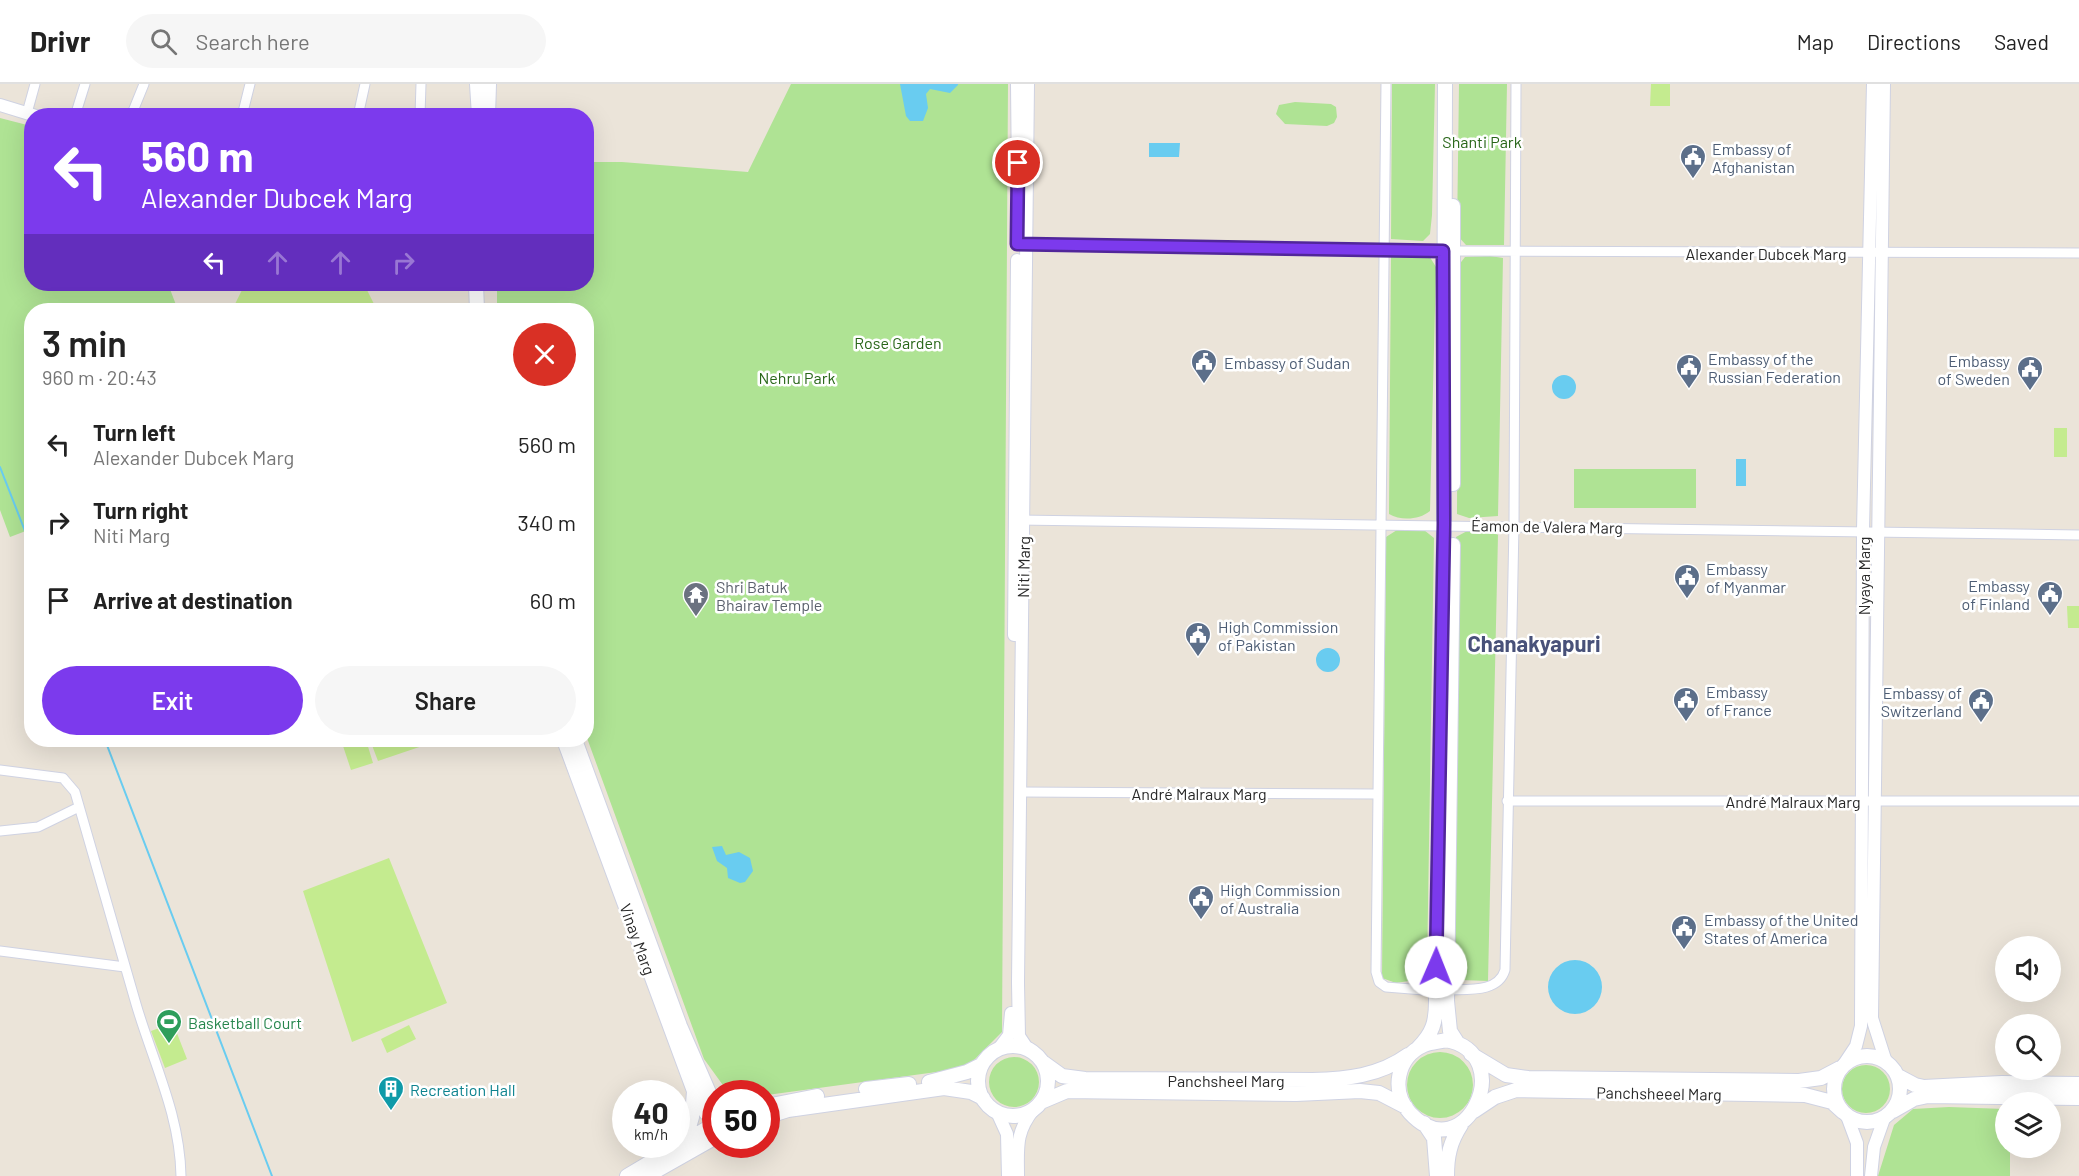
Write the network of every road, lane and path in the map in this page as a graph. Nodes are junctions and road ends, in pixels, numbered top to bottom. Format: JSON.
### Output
{"nodes":[{"id":1,"x":35,"y":84,"type":"edge"},
{"id":2,"x":85,"y":84,"type":"edge"},
{"id":3,"x":144,"y":84,"type":"edge"},
{"id":4,"x":250,"y":84,"type":"edge"},
{"id":5,"x":365,"y":84,"type":"edge"},
{"id":6,"x":421,"y":84,"type":"edge"},
{"id":7,"x":477,"y":84,"type":"edge"},
{"id":8,"x":489,"y":84,"type":"edge"},
{"id":9,"x":1017,"y":84,"type":"edge"},
{"id":10,"x":1028,"y":84,"type":"edge"},
{"id":11,"x":1386,"y":84,"type":"edge"},
{"id":12,"x":1445,"y":84,"type":"edge"},
{"id":13,"x":1454,"y":84,"type":"edge"},
{"id":14,"x":1516,"y":84,"type":"edge"},
{"id":15,"x":1873,"y":84,"type":"edge"},
{"id":16,"x":1884,"y":84,"type":"edge"},
{"id":17,"x":0,"y":105,"type":"edge"},
{"id":18,"x":33,"y":108,"type":"edge"},
{"id":19,"x":78,"y":108,"type":"edge"},
{"id":20,"x":134,"y":108,"type":"edge"},
{"id":21,"x":244,"y":108,"type":"edge"},
{"id":22,"x":360,"y":108,"type":"edge"},
{"id":23,"x":420,"y":108,"type":"edge"},
{"id":24,"x":478,"y":108,"type":"edge"},
{"id":25,"x":488,"y":108,"type":"edge"},
{"id":26,"x":24,"y":112,"type":"edge"},
{"id":27,"x":1021,"y":244,"type":"junction"},
{"id":28,"x":1384,"y":250,"type":"junction"},
{"id":29,"x":1448,"y":251,"type":"junction"},
{"id":30,"x":1514,"y":251,"type":"junction"},
{"id":31,"x":2079,"y":253,"type":"edge"},
{"id":32,"x":1874,"y":254,"type":"junction"},
{"id":33,"x":1020,"y":520,"type":"junction"},
{"id":34,"x":1380,"y":523,"type":"junction"},
{"id":35,"x":1448,"y":524,"type":"junction"},
{"id":36,"x":1514,"y":525,"type":"junction"},
{"id":37,"x":1863,"y":530,"type":"junction"},
{"id":38,"x":1876,"y":530,"type":"junction"},
{"id":39,"x":2079,"y":535,"type":"edge"},
{"id":40,"x":567,"y":747,"type":"edge"},
{"id":41,"x":578,"y":747,"type":"edge"},
{"id":42,"x":0,"y":770,"type":"edge"},
{"id":43,"x":1021,"y":792,"type":"junction"},
{"id":44,"x":1376,"y":794,"type":"junction"},
{"id":45,"x":1867,"y":800,"type":"junction"},
{"id":46,"x":1507,"y":801,"type":"junction"},
{"id":47,"x":2079,"y":801,"type":"edge"},
{"id":48,"x":79,"y":807,"type":"junction"},
{"id":49,"x":0,"y":831,"type":"edge"},
{"id":50,"x":0,"y":951,"type":"edge"},
{"id":51,"x":125,"y":967,"type":"junction"},
{"id":52,"x":1441,"y":991,"type":"junction"},
{"id":53,"x":1457,"y":1042,"type":"junction"},
{"id":54,"x":1000,"y":1047,"type":"junction"},
{"id":55,"x":1028,"y":1048,"type":"junction"},
{"id":56,"x":1413,"y":1052,"type":"junction"},
{"id":57,"x":1471,"y":1054,"type":"junction"},
{"id":58,"x":1886,"y":1062,"type":"junction"},
{"id":59,"x":1044,"y":1063,"type":"junction"},
{"id":60,"x":981,"y":1065,"type":"junction"},
{"id":61,"x":1842,"y":1066,"type":"junction"},
{"id":62,"x":1898,"y":1076,"type":"junction"},
{"id":63,"x":702,"y":1081,"type":"edge"},
{"id":64,"x":702,"y":1081,"type":"edge"},
{"id":65,"x":2079,"y":1084,"type":"edge"},
{"id":66,"x":702,"y":1098,"type":"edge"},
{"id":67,"x":983,"y":1098,"type":"junction"},
{"id":68,"x":2079,"y":1098,"type":"edge"},
{"id":69,"x":780,"y":1104,"type":"edge"},
{"id":70,"x":1037,"y":1106,"type":"junction"},
{"id":71,"x":1406,"y":1107,"type":"junction"},
{"id":72,"x":1474,"y":1111,"type":"junction"},
{"id":73,"x":997,"y":1112,"type":"junction"},
{"id":74,"x":780,"y":1113,"type":"edge"},
{"id":75,"x":1845,"y":1114,"type":"junction"},
{"id":76,"x":1887,"y":1115,"type":"junction"},
{"id":77,"x":690,"y":1124,"type":"edge"},
{"id":78,"x":1424,"y":1124,"type":"junction"},
{"id":79,"x":1461,"y":1125,"type":"junction"},
{"id":80,"x":702,"y":1145,"type":"edge"},
{"id":81,"x":657,"y":1158,"type":"edge"},
{"id":82,"x":182,"y":1176,"type":"edge"},
{"id":83,"x":627,"y":1176,"type":"edge"},
{"id":84,"x":647,"y":1176,"type":"edge"},
{"id":85,"x":1008,"y":1176,"type":"edge"},
{"id":86,"x":1018,"y":1176,"type":"edge"},
{"id":87,"x":1437,"y":1176,"type":"edge"},
{"id":88,"x":1448,"y":1176,"type":"edge"},
{"id":89,"x":1857,"y":1176,"type":"edge"},
{"id":90,"x":1871,"y":1176,"type":"edge"}],
"edges":[{"from":1,"to":18,"type":"street"},
{"from":2,"to":19,"type":"street"},
{"from":3,"to":20,"type":"street"},
{"from":4,"to":21,"type":"street"},
{"from":5,"to":22,"type":"street"},
{"from":6,"to":23,"type":"street"},
{"from":7,"to":24,"type":"main road"},
{"from":8,"to":25,"type":"main road"},
{"from":9,"to":27,"type":"street","name":"Niti Marg"},
{"from":10,"to":27,"type":"street","name":"Niti Marg"},
{"from":11,"to":28,"type":"street"},
{"from":12,"to":29,"type":"main road"},
{"from":13,"to":29,"type":"main road"},
{"from":14,"to":30,"type":"street"},
{"from":15,"to":32,"type":"street","name":"Nyaya Marg"},
{"from":16,"to":32,"type":"street","name":"Nyaya Marg"},
{"from":17,"to":26,"type":"street"},
{"from":27,"to":28,"type":"street","name":"Alexander Dubcek Marg"},
{"from":27,"to":33,"type":"street","name":"Niti Marg"},
{"from":28,"to":29,"type":"street","name":"Alexander Dubcek Marg"},
{"from":28,"to":34,"type":"street"},
{"from":29,"to":30,"type":"street","name":"Alexander Dubcek Marg"},
{"from":29,"to":35,"type":"main road"},
{"from":30,"to":32,"type":"street","name":"Alexander Dubcek Marg"},
{"from":30,"to":36,"type":"street"},
{"from":31,"to":32,"type":"street","name":"Alexander Dubcek Marg"},
{"from":32,"to":37,"type":"street","name":"Nyaya Marg"},
{"from":32,"to":38,"type":"street","name":"Nyaya Marg"},
{"from":33,"to":34,"type":"street","name":"Éamon de Valera Marg"},
{"from":33,"to":43,"type":"street","name":"Niti Marg"},
{"from":33,"to":54,"type":"street","name":"Niti Marg"},
{"from":34,"to":35,"type":"street","name":"Éamon de Valera Marg"},
{"from":34,"to":44,"type":"street"},
{"from":35,"to":36,"type":"street","name":"Éamon de Valera Marg"},
{"from":35,"to":52,"type":"main road"},
{"from":36,"to":37,"type":"street","name":"Éamon de Valera Marg"},
{"from":36,"to":46,"type":"street"},
{"from":37,"to":38,"type":"street","name":"Éamon de Valera Marg"},
{"from":37,"to":45,"type":"street","name":"Nyaya Marg"},
{"from":38,"to":39,"type":"street","name":"Éamon de Valera Marg"},
{"from":38,"to":45,"type":"street","name":"Nyaya Marg"},
{"from":40,"to":63,"type":"main road","name":"Vinay Marg"},
{"from":41,"to":64,"type":"main road","name":"Vinay Marg"},
{"from":42,"to":48,"type":"street"},
{"from":43,"to":44,"type":"street","name":"André Malraux Marg"},
{"from":43,"to":55,"type":"street","name":"Niti Marg"},
{"from":44,"to":52,"type":"street"},
{"from":45,"to":46,"type":"street","name":"André Malraux Marg"},
{"from":45,"to":47,"type":"street","name":"André Malraux Marg"},
{"from":45,"to":58,"type":"street","name":"Nyaya Marg"},
{"from":45,"to":61,"type":"street","name":"Nyaya Marg"},
{"from":46,"to":52,"type":"street"},
{"from":48,"to":49,"type":"street"},
{"from":48,"to":51,"type":"street"},
{"from":50,"to":51,"type":"street"},
{"from":51,"to":82,"type":"street"},
{"from":52,"to":53,"type":"main road"},
{"from":52,"to":56,"type":"main road"},
{"from":53,"to":56,"type":"main road"},
{"from":53,"to":57,"type":"main road"},
{"from":54,"to":55,"type":"main road"},
{"from":54,"to":60,"type":"main road"},
{"from":55,"to":59,"type":"main road"},
{"from":56,"to":59,"type":"main road","name":"Panchsheel Marg"},
{"from":56,"to":71,"type":"main road"},
{"from":57,"to":61,"type":"main road"},
{"from":57,"to":72,"type":"main road"},
{"from":58,"to":61,"type":"main road"},
{"from":58,"to":62,"type":"main road"},
{"from":59,"to":70,"type":"main road"},
{"from":60,"to":67,"type":"main road"},
{"from":60,"to":69,"type":"main road"},
{"from":61,"to":75,"type":"main road"},
{"from":62,"to":65,"type":"main road"},
{"from":62,"to":76,"type":"main road"},
{"from":66,"to":77,"type":"main road","name":"Vinay Marg"},
{"from":67,"to":73,"type":"main road"},
{"from":67,"to":74,"type":"main road"},
{"from":68,"to":76,"type":"main road"},
{"from":70,"to":71,"type":"main road","name":"Panchsheel Marg"},
{"from":70,"to":73,"type":"main road"},
{"from":70,"to":86,"type":"street"},
{"from":71,"to":78,"type":"main road"},
{"from":72,"to":75,"type":"main road","name":"Panchsheeel Marg"},
{"from":72,"to":79,"type":"main road"},
{"from":73,"to":85,"type":"street"},
{"from":75,"to":76,"type":"main road"},
{"from":75,"to":89,"type":"street"},
{"from":76,"to":90,"type":"street"},
{"from":78,"to":79,"type":"main road"},
{"from":78,"to":87,"type":"main road"},
{"from":79,"to":88,"type":"main road"},
{"from":80,"to":84,"type":"main road"},
{"from":81,"to":83,"type":"main road"}]}
